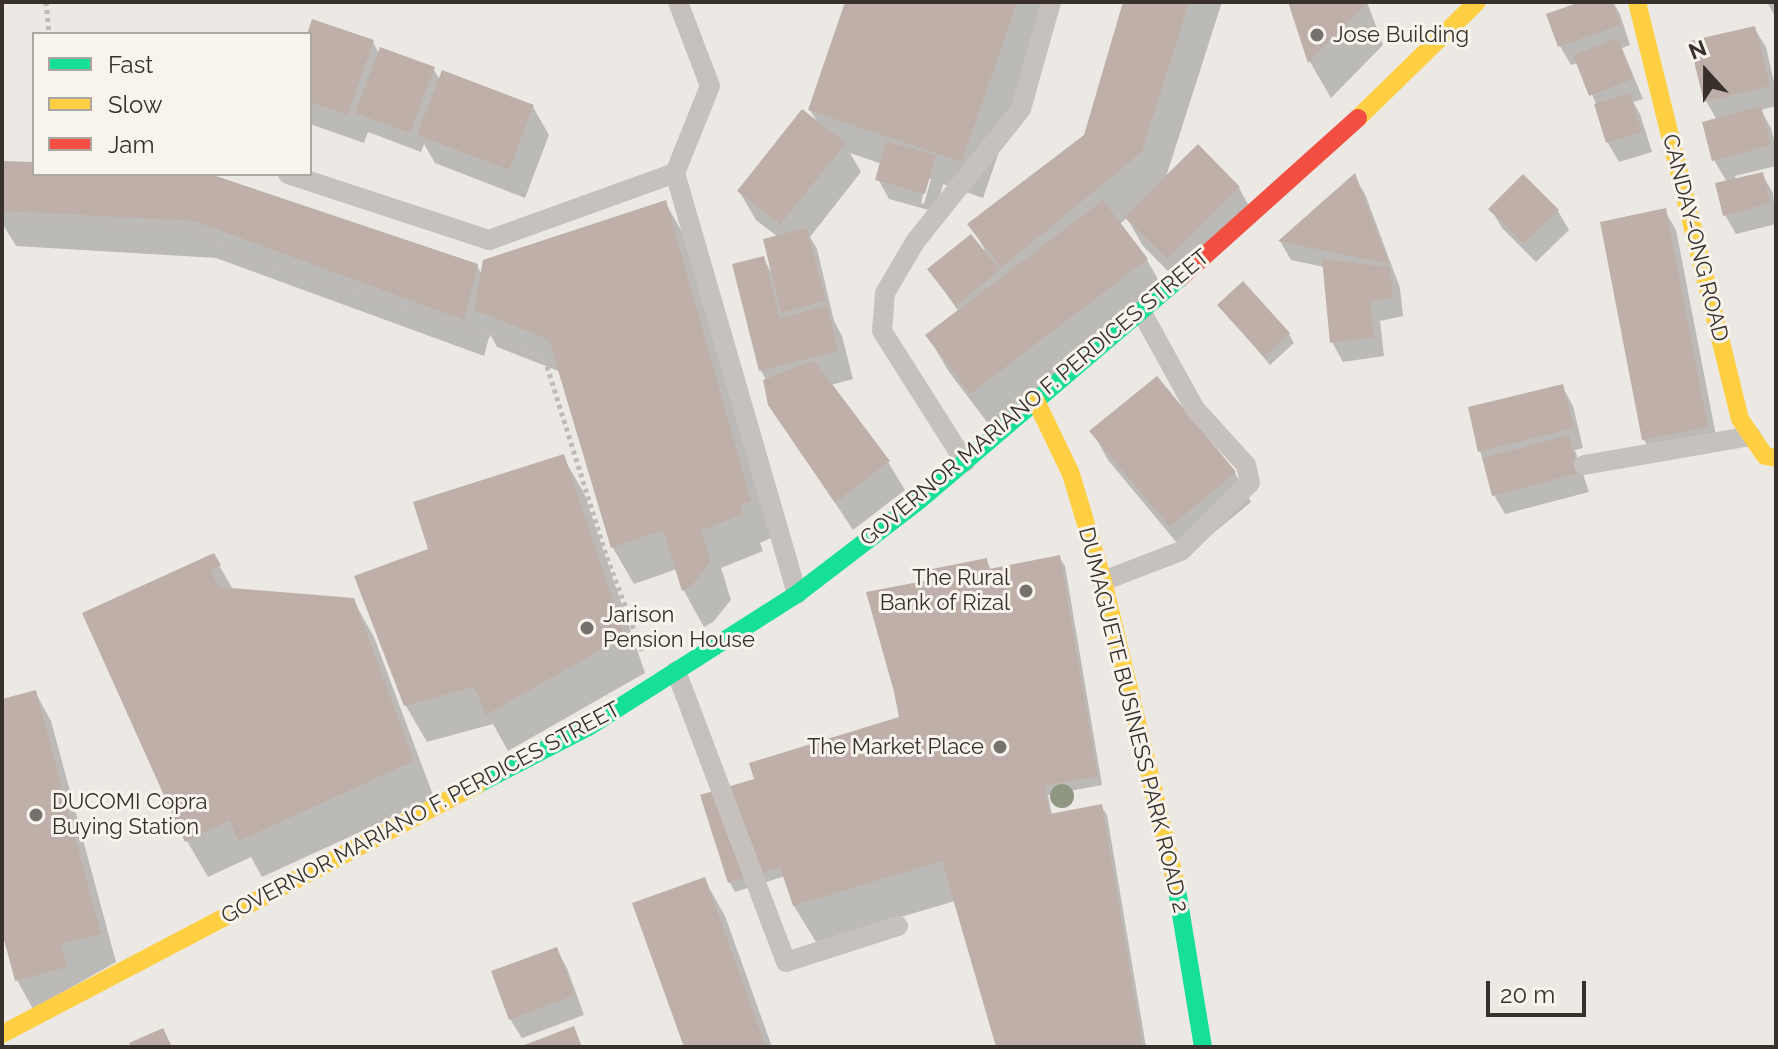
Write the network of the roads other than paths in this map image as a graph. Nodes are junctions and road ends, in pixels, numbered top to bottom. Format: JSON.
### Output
{"nodes":[{"id":1,"x":678,"y":2,"type":"edge"},
{"id":2,"x":1051,"y":2,"type":"edge"},
{"id":3,"x":1477,"y":2,"type":"edge"},
{"id":4,"x":1637,"y":2,"type":"edge"},
{"id":5,"x":675,"y":173,"type":"junction"},
{"id":6,"x":294,"y":176,"type":"edge"},
{"id":7,"x":1141,"y":311,"type":"junction"},
{"id":8,"x":1036,"y":401,"type":"junction"},
{"id":9,"x":1751,"y":436,"type":"junction"},
{"id":10,"x":1776,"y":458,"type":"edge"},
{"id":11,"x":965,"y":462,"type":"junction"},
{"id":12,"x":1584,"y":465,"type":"dead end"},
{"id":13,"x":1103,"y":581,"type":"junction"},
{"id":14,"x":797,"y":594,"type":"junction"},
{"id":15,"x":676,"y":671,"type":"junction"},
{"id":16,"x":898,"y":926,"type":"dead end"},
{"id":17,"x":2,"y":1034,"type":"edge"},
{"id":18,"x":1203,"y":1047,"type":"edge"}],
"edges":[{"from":1,"to":5,"type":"lane"},
{"from":2,"to":11,"type":"lane"},
{"from":3,"to":7,"type":"main road","name":"GOVERNOR MARIANO F. PERDICES STREET"},
{"from":4,"to":9,"type":"main road","name":"CANDAY-ONG ROAD"},
{"from":5,"to":6,"type":"lane"},
{"from":5,"to":14,"type":"lane"},
{"from":7,"to":8,"type":"main road","name":"GOVERNOR MARIANO F. PERDICES STREET"},
{"from":7,"to":13,"type":"lane"},
{"from":8,"to":11,"type":"main road","name":"GOVERNOR MARIANO F. PERDICES STREET"},
{"from":8,"to":13,"type":"main road","name":"DUMAGUETE BUSINESS PARK ROAD 2"},
{"from":9,"to":10,"type":"main road","name":"CANDAY-ONG ROAD"},
{"from":9,"to":12,"type":"lane"},
{"from":11,"to":14,"type":"main road","name":"GOVERNOR MARIANO F. PERDICES STREET"},
{"from":13,"to":18,"type":"main road","name":"DUMAGUETE BUSINESS PARK ROAD 2"},
{"from":14,"to":15,"type":"main road","name":"GOVERNOR MARIANO F. PERDICES STREET"},
{"from":15,"to":16,"type":"lane"},
{"from":15,"to":17,"type":"main road","name":"GOVERNOR MARIANO F. PERDICES STREET"}]}
